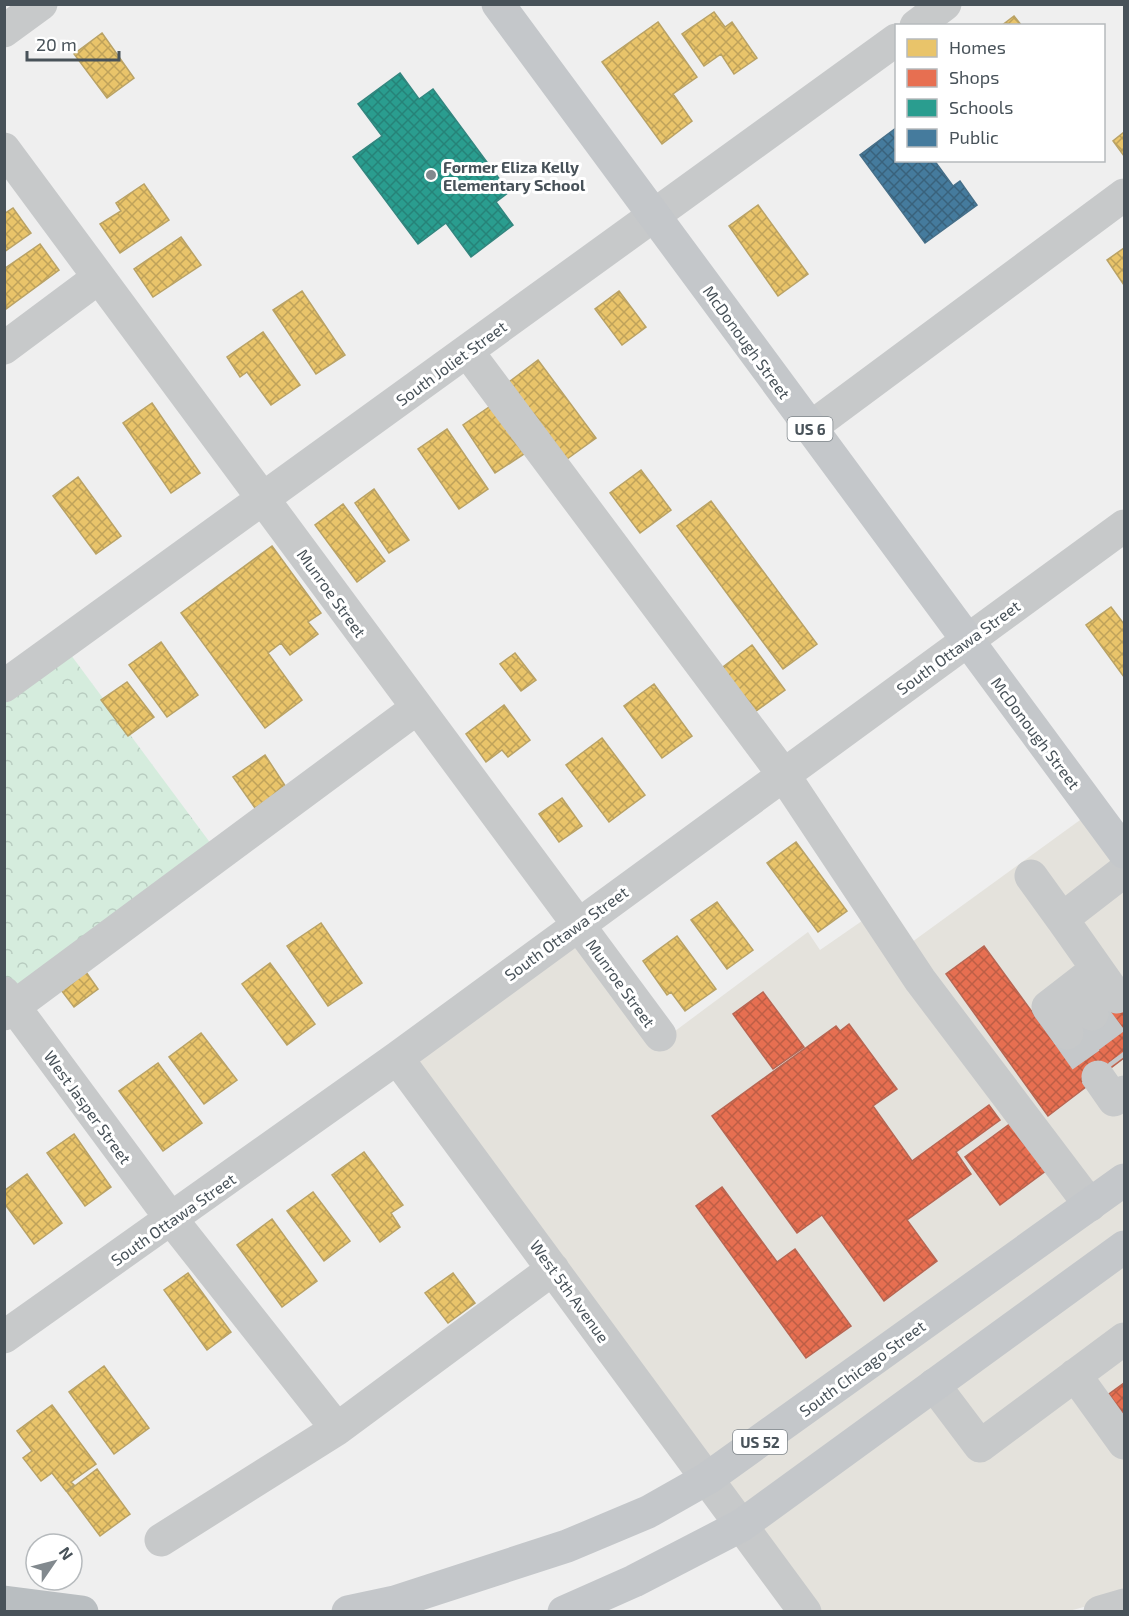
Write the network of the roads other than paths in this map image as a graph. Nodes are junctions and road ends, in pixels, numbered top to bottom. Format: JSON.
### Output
{"nodes":[{"id":1,"x":41,"y":4,"type":"edge"},
{"id":2,"x":498,"y":4,"type":"edge"},
{"id":3,"x":945,"y":4,"type":"edge"},
{"id":4,"x":919,"y":24,"type":"edge"},
{"id":5,"x":4,"y":31,"type":"edge"},
{"id":6,"x":895,"y":41,"type":"edge"},
{"id":7,"x":4,"y":149,"type":"edge"},
{"id":8,"x":1125,"y":195,"type":"edge"},
{"id":9,"x":655,"y":217,"type":"junction"},
{"id":10,"x":98,"y":278,"type":"junction"},
{"id":11,"x":4,"y":348,"type":"edge"},
{"id":12,"x":467,"y":351,"type":"junction"},
{"id":13,"x":810,"y":428,"type":"junction"},
{"id":14,"x":262,"y":498,"type":"junction"},
{"id":15,"x":1125,"y":526,"type":"edge"},
{"id":16,"x":967,"y":640,"type":"junction"},
{"id":17,"x":4,"y":686,"type":"edge"},
{"id":18,"x":417,"y":708,"type":"junction"},
{"id":19,"x":783,"y":774,"type":"junction"},
{"id":20,"x":1125,"y":852,"type":"edge"},
{"id":21,"x":1125,"y":871,"type":"edge"},
{"id":22,"x":1031,"y":876,"type":"dead end"},
{"id":23,"x":1062,"y":919,"type":"junction"},
{"id":24,"x":578,"y":924,"type":"junction"},
{"id":25,"x":1086,"y":978,"type":"junction"},
{"id":26,"x":8,"y":1005,"type":"edge"},
{"id":27,"x":660,"y":1035,"type":"dead end"},
{"id":28,"x":398,"y":1058,"type":"junction"},
{"id":29,"x":1125,"y":1180,"type":"edge"},
{"id":30,"x":1090,"y":1205,"type":"junction"},
{"id":31,"x":172,"y":1220,"type":"junction"},
{"id":32,"x":1125,"y":1246,"type":"edge"},
{"id":33,"x":553,"y":1269,"type":"junction"},
{"id":34,"x":4,"y":1337,"type":"edge"},
{"id":35,"x":1125,"y":1339,"type":"edge"},
{"id":36,"x":1075,"y":1375,"type":"junction"},
{"id":37,"x":934,"y":1385,"type":"junction"},
{"id":38,"x":337,"y":1428,"type":"junction"},
{"id":39,"x":1125,"y":1443,"type":"edge"},
{"id":40,"x":708,"y":1478,"type":"junction"},
{"id":41,"x":742,"y":1525,"type":"junction"},
{"id":42,"x":161,"y":1540,"type":"dead end"},
{"id":43,"x":4,"y":1602,"type":"edge"},
{"id":44,"x":1125,"y":1605,"type":"edge"},
{"id":45,"x":82,"y":1611,"type":"edge"},
{"id":46,"x":348,"y":1611,"type":"edge"},
{"id":47,"x":564,"y":1611,"type":"edge"},
{"id":48,"x":805,"y":1611,"type":"edge"},
{"id":49,"x":1100,"y":1611,"type":"edge"}],
"edges":[{"from":1,"to":5,"type":"street"},
{"from":2,"to":9,"type":"main road","name":"McDonough Street","number":"US 6"},
{"from":3,"to":4,"type":"street"},
{"from":6,"to":9,"type":"street","name":"South Joliet Street"},
{"from":7,"to":10,"type":"street","name":"Munroe Street"},
{"from":8,"to":13,"type":"street"},
{"from":9,"to":12,"type":"street","name":"South Joliet Street"},
{"from":9,"to":13,"type":"main road","name":"McDonough Street","number":"US 6"},
{"from":10,"to":11,"type":"street"},
{"from":10,"to":14,"type":"street","name":"Munroe Street"},
{"from":12,"to":14,"type":"street","name":"South Joliet Street"},
{"from":12,"to":19,"type":"street"},
{"from":13,"to":16,"type":"main road","name":"McDonough Street","number":"US 6"},
{"from":14,"to":17,"type":"street","name":"South Joliet Street"},
{"from":14,"to":18,"type":"street","name":"Munroe Street"},
{"from":15,"to":16,"type":"street","name":"South Ottawa Street"},
{"from":16,"to":19,"type":"street","name":"South Ottawa Street"},
{"from":16,"to":20,"type":"main road","name":"McDonough Street","number":"US 6"},
{"from":18,"to":24,"type":"street","name":"Munroe Street"},
{"from":18,"to":26,"type":"street"},
{"from":19,"to":24,"type":"street","name":"South Ottawa Street"},
{"from":19,"to":30,"type":"street"},
{"from":21,"to":23,"type":"street"},
{"from":22,"to":23,"type":"street"},
{"from":23,"to":25,"type":"street"},
{"from":24,"to":27,"type":"street","name":"Munroe Street"},
{"from":24,"to":28,"type":"street","name":"South Ottawa Street"},
{"from":25,"to":25,"type":"street"},
{"from":26,"to":31,"type":"street","name":"West Jasper Street"},
{"from":28,"to":31,"type":"street","name":"South Ottawa Street"},
{"from":28,"to":33,"type":"street","name":"West 5th Avenue"},
{"from":29,"to":30,"type":"main road","name":"South Chicago Street","number":"US 52"},
{"from":30,"to":40,"type":"main road","name":"South Chicago Street","number":"US 52"},
{"from":31,"to":34,"type":"street","name":"South Ottawa Street"},
{"from":31,"to":38,"type":"street","name":"West Jasper Street"},
{"from":32,"to":37,"type":"main road"},
{"from":33,"to":38,"type":"street"},
{"from":33,"to":40,"type":"street","name":"West 5th Avenue"},
{"from":35,"to":36,"type":"street"},
{"from":36,"to":37,"type":"street"},
{"from":36,"to":39,"type":"street"},
{"from":37,"to":41,"type":"main road"},
{"from":38,"to":42,"type":"street"},
{"from":40,"to":41,"type":"street","name":"West 5th Avenue"},
{"from":40,"to":46,"type":"main road","name":"South Chicago Street","number":"US 52"},
{"from":41,"to":47,"type":"main road"},
{"from":41,"to":48,"type":"street","name":"West 5th Avenue"},
{"from":43,"to":45,"type":"highway"},
{"from":44,"to":49,"type":"street"}]}
